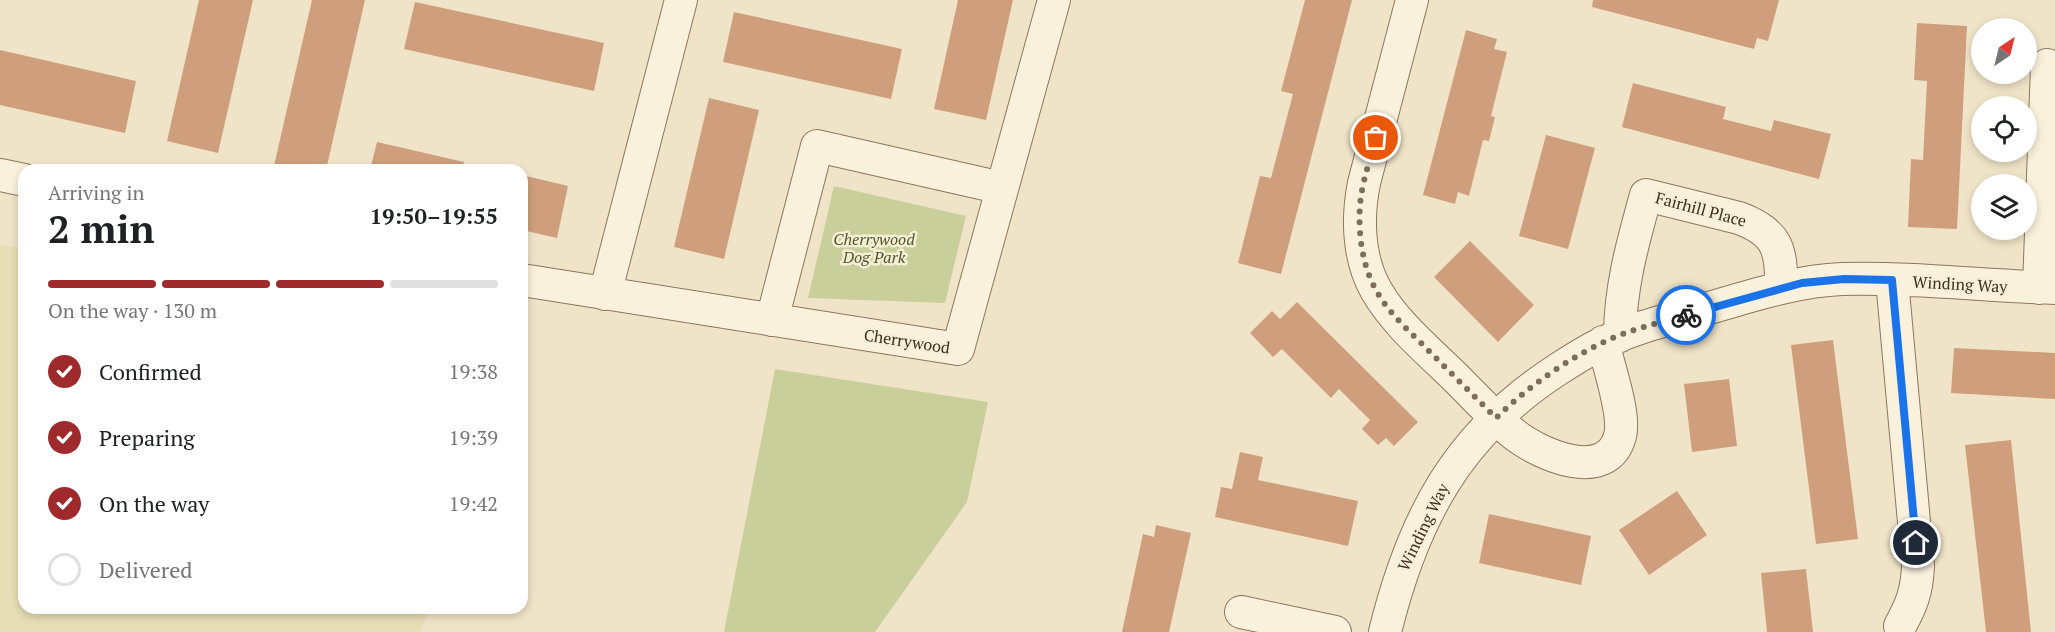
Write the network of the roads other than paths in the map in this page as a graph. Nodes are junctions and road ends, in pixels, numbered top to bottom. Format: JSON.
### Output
{"nodes":[{"id":1,"x":680,"y":0,"type":"edge"},
{"id":2,"x":1054,"y":0,"type":"edge"},
{"id":3,"x":1412,"y":0,"type":"edge"},
{"id":4,"x":2047,"y":65,"type":"dead end"},
{"id":5,"x":0,"y":175,"type":"edge"},
{"id":6,"x":18,"y":179,"type":"edge"},
{"id":7,"x":1002,"y":188,"type":"junction"},
{"id":8,"x":1892,"y":280,"type":"junction"},
{"id":9,"x":528,"y":281,"type":"edge"},
{"id":10,"x":1781,"y":288,"type":"junction"},
{"id":11,"x":2047,"y":288,"type":"edge"},
{"id":12,"x":605,"y":294,"type":"junction"},
{"id":13,"x":772,"y":320,"type":"junction"},
{"id":14,"x":1612,"y":339,"type":"junction"},
{"id":15,"x":1496,"y":418,"type":"junction"},
{"id":16,"x":1240,"y":612,"type":"dead end"},
{"id":17,"x":1900,"y":626,"type":"dead end"},
{"id":18,"x":1335,"y":632,"type":"edge"},
{"id":19,"x":1385,"y":632,"type":"edge"}],
"edges":[{"from":1,"to":12,"type":"street"},
{"from":2,"to":7,"type":"street","name":"Cherrywood"},
{"from":3,"to":15,"type":"street"},
{"from":4,"to":11,"type":"street"},
{"from":5,"to":6,"type":"street"},
{"from":7,"to":13,"type":"street","name":"Cherrywood"},
{"from":7,"to":13,"type":"street"},
{"from":8,"to":10,"type":"street","name":"Winding Way"},
{"from":8,"to":11,"type":"street","name":"Winding Way"},
{"from":8,"to":17,"type":"street"},
{"from":9,"to":12,"type":"street","name":"Cherrywood"},
{"from":10,"to":14,"type":"street","name":"Winding Way"},
{"from":10,"to":14,"type":"street","name":"Fairhill Place"},
{"from":12,"to":13,"type":"street","name":"Cherrywood"},
{"from":14,"to":15,"type":"street","name":"Winding Way"},
{"from":14,"to":15,"type":"street"},
{"from":15,"to":19,"type":"street","name":"Winding Way"},
{"from":16,"to":18,"type":"street"}]}
